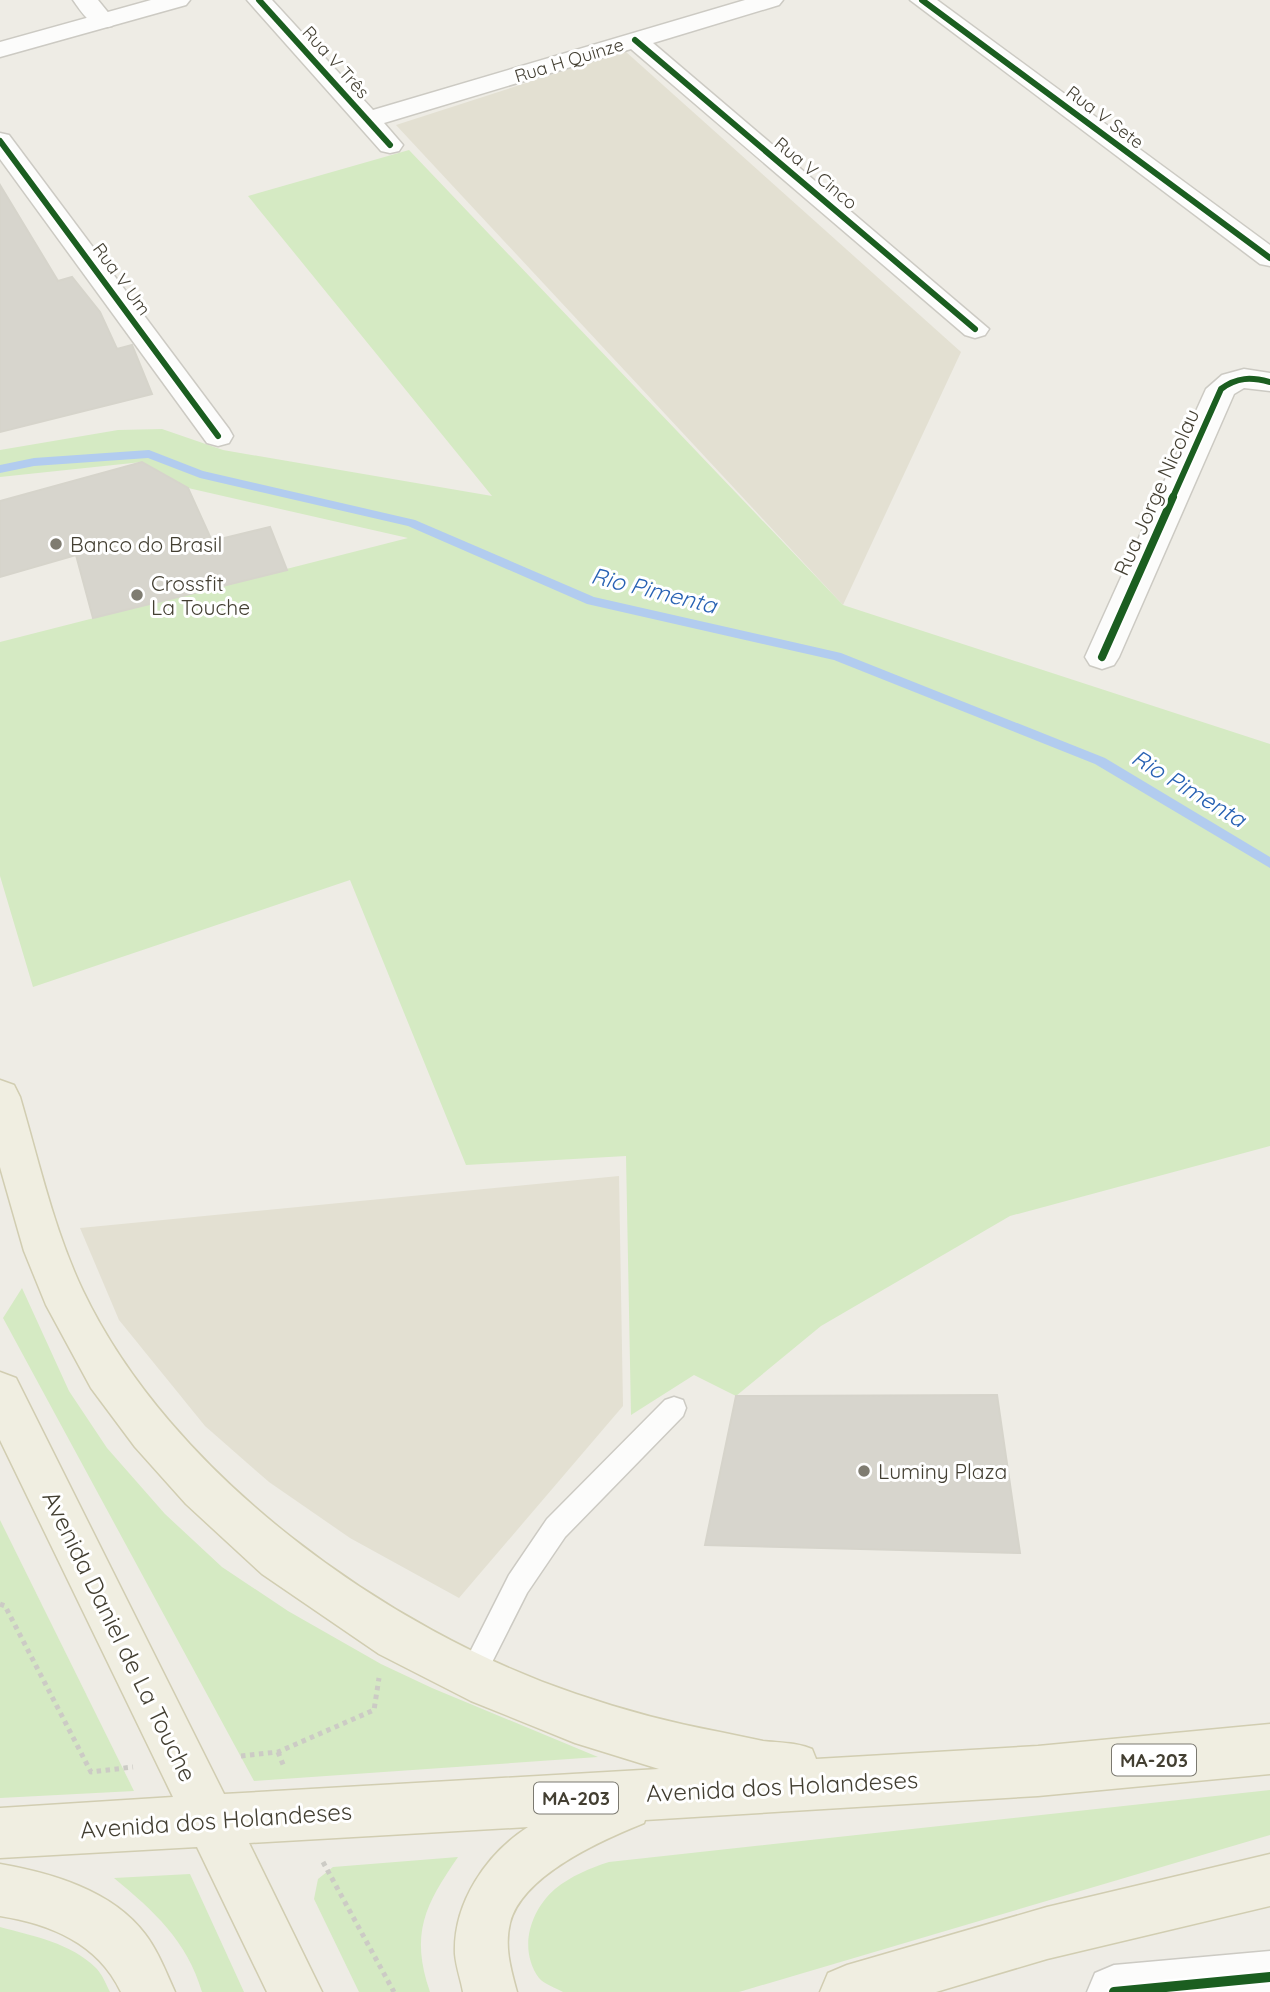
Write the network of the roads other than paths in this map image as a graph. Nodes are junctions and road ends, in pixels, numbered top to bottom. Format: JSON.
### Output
{"nodes":[{"id":1,"x":122,"y":0,"type":"edge"},
{"id":2,"x":178,"y":0,"type":"edge"},
{"id":3,"x":259,"y":0,"type":"edge"},
{"id":4,"x":771,"y":0,"type":"edge"},
{"id":5,"x":922,"y":0,"type":"edge"},
{"id":6,"x":93,"y":10,"type":"edge"},
{"id":7,"x":0,"y":34,"type":"edge"},
{"id":8,"x":635,"y":40,"type":"junction"},
{"id":9,"x":0,"y":50,"type":"edge"},
{"id":10,"x":366,"y":120,"type":"junction"},
{"id":11,"x":0,"y":141,"type":"edge"},
{"id":12,"x":390,"y":145,"type":"dead end"},
{"id":13,"x":1270,"y":258,"type":"edge"},
{"id":14,"x":975,"y":330,"type":"dead end"},
{"id":15,"x":1270,"y":382,"type":"edge"},
{"id":16,"x":218,"y":436,"type":"dead end"},
{"id":17,"x":1102,"y":657,"type":"dead end"},
{"id":18,"x":0,"y":1097,"type":"edge"},
{"id":19,"x":0,"y":1393,"type":"edge"},
{"id":20,"x":674,"y":1408,"type":"dead end"},
{"id":21,"x":471,"y":1677,"type":"junction"},
{"id":22,"x":1270,"y":1749,"type":"edge"},
{"id":23,"x":943,"y":1776,"type":"junction"},
{"id":24,"x":661,"y":1793,"type":"junction"},
{"id":25,"x":210,"y":1820,"type":"junction"},
{"id":26,"x":0,"y":1833,"type":"edge"},
{"id":27,"x":1270,"y":1880,"type":"edge"},
{"id":28,"x":0,"y":1890,"type":"edge"},
{"id":29,"x":1270,"y":1891,"type":"edge"},
{"id":30,"x":1270,"y":1977,"type":"edge"},
{"id":31,"x":148,"y":1992,"type":"edge"},
{"id":32,"x":295,"y":1992,"type":"edge"},
{"id":33,"x":490,"y":1992,"type":"edge"},
{"id":34,"x":847,"y":1992,"type":"edge"},
{"id":35,"x":932,"y":1992,"type":"edge"},
{"id":36,"x":1114,"y":1992,"type":"edge"}],
"edges":[{"from":1,"to":6,"type":"street"},
{"from":2,"to":6,"type":"street"},
{"from":3,"to":10,"type":"street","name":"Rua V Três"},
{"from":4,"to":8,"type":"street","name":"Rua H Quinze"},
{"from":5,"to":13,"type":"street","name":"Rua V Sete"},
{"from":6,"to":7,"type":"street"},
{"from":6,"to":9,"type":"street"},
{"from":8,"to":10,"type":"street","name":"Rua H Quinze"},
{"from":8,"to":14,"type":"street","name":"Rua V Cinco"},
{"from":10,"to":12,"type":"street","name":"Rua V Três"},
{"from":11,"to":16,"type":"street","name":"Rua V Um"},
{"from":15,"to":17,"type":"street","name":"Rua Jorge Nicolau"},
{"from":18,"to":21,"type":"main road"},
{"from":19,"to":25,"type":"main road","name":"Avenida Daniel de La Touche"},
{"from":20,"to":21,"type":"lane"},
{"from":21,"to":23,"type":"main road"},
{"from":22,"to":23,"type":"main road","name":"Avenida dos Holandeses","number":"MA-203"},
{"from":23,"to":24,"type":"main road","name":"Avenida dos Holandeses","number":"MA-203"},
{"from":24,"to":25,"type":"main road","name":"Avenida dos Holandeses","number":"MA-203"},
{"from":24,"to":33,"type":"main road"},
{"from":25,"to":26,"type":"main road","name":"Avenida dos Holandeses","number":"MA-203"},
{"from":25,"to":32,"type":"main road","name":"Avenida Daniel de La Touche"},
{"from":27,"to":34,"type":"main road"},
{"from":28,"to":31,"type":"main road"},
{"from":29,"to":35,"type":"main road"},
{"from":30,"to":36,"type":"street"}]}
